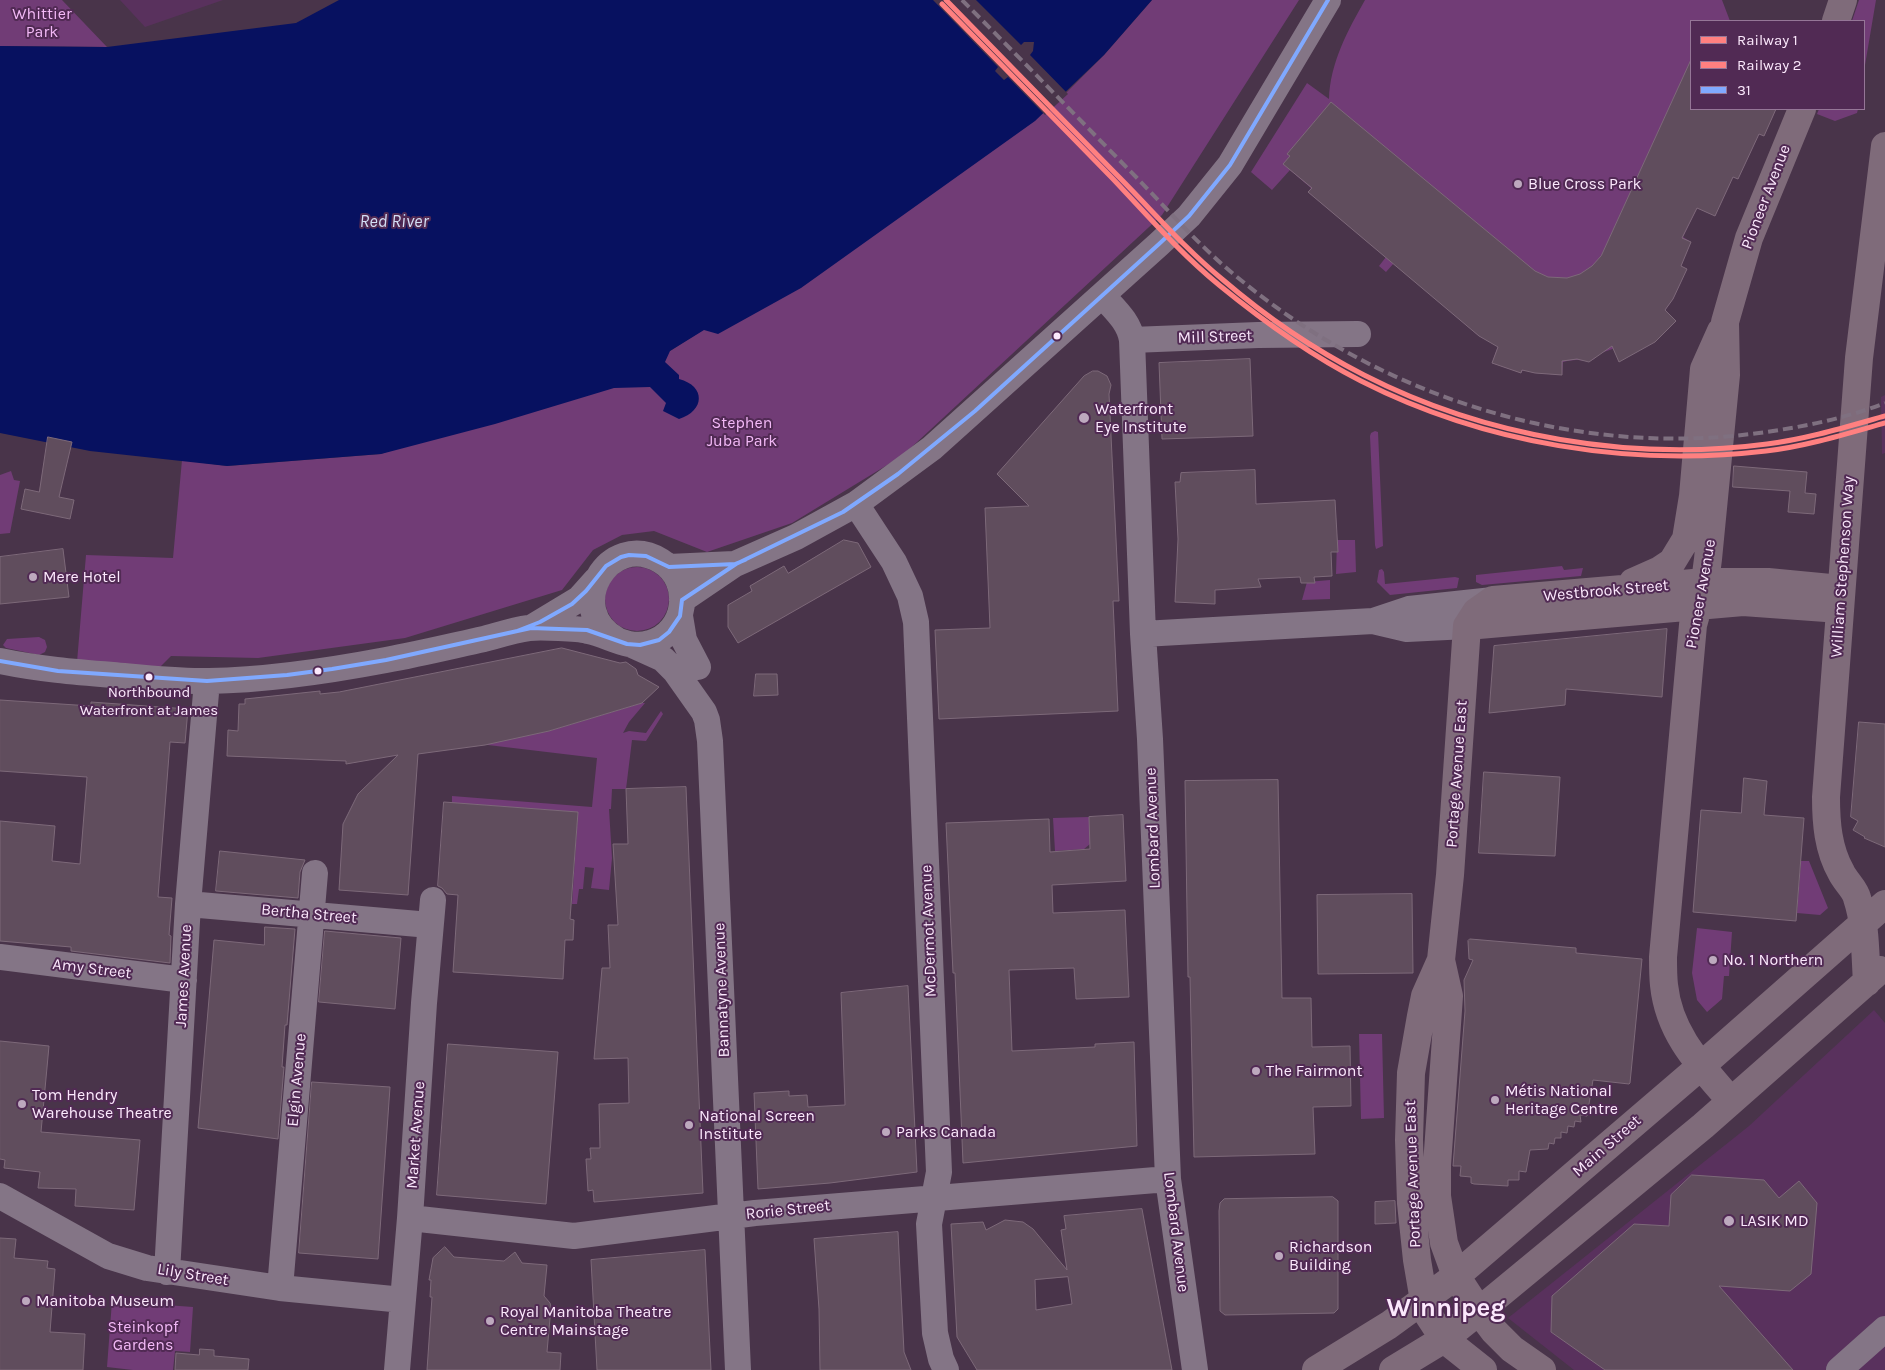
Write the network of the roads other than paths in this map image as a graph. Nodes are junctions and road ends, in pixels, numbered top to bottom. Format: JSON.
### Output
{"nodes":[{"id":1,"x":1328,"y":0,"type":"edge"},
{"id":2,"x":1843,"y":0,"type":"edge"},
{"id":3,"x":1836,"y":20,"type":"edge"},
{"id":4,"x":1802,"y":110,"type":"edge"},
{"id":5,"x":1885,"y":146,"type":"edge"},
{"id":6,"x":1102,"y":295,"type":"junction"},
{"id":7,"x":1724,"y":322,"type":"junction"},
{"id":8,"x":1358,"y":334,"type":"dead end"},
{"id":9,"x":1132,"y":340,"type":"junction"},
{"id":10,"x":856,"y":504,"type":"junction"},
{"id":11,"x":735,"y":564,"type":"junction"},
{"id":12,"x":669,"y":567,"type":"junction"},
{"id":13,"x":596,"y":580,"type":"junction"},
{"id":14,"x":1612,"y":590,"type":"junction"},
{"id":15,"x":1702,"y":593,"type":"junction"},
{"id":16,"x":1841,"y":599,"type":"junction"},
{"id":17,"x":1493,"y":600,"type":"junction"},
{"id":18,"x":681,"y":608,"type":"junction"},
{"id":19,"x":1373,"y":621,"type":"junction"},
{"id":20,"x":1468,"y":626,"type":"junction"},
{"id":21,"x":531,"y":628,"type":"junction"},
{"id":22,"x":1143,"y":634,"type":"junction"},
{"id":23,"x":624,"y":642,"type":"junction"},
{"id":24,"x":0,"y":661,"type":"edge"},
{"id":25,"x":698,"y":667,"type":"dead end"},
{"id":26,"x":207,"y":681,"type":"junction"},
{"id":27,"x":316,"y":873,"type":"dead end"},
{"id":28,"x":188,"y":904,"type":"junction"},
{"id":29,"x":1885,"y":904,"type":"edge"},
{"id":30,"x":431,"y":912,"type":"joint"},
{"id":31,"x":311,"y":915,"type":"junction"},
{"id":32,"x":1864,"y":923,"type":"junction"},
{"id":33,"x":0,"y":957,"type":"edge"},
{"id":34,"x":1441,"y":960,"type":"junction"},
{"id":35,"x":1876,"y":974,"type":"edge"},
{"id":36,"x":184,"y":980,"type":"junction"},
{"id":37,"x":1701,"y":1066,"type":"junction"},
{"id":38,"x":1731,"y":1101,"type":"junction"},
{"id":39,"x":1168,"y":1179,"type":"junction"},
{"id":40,"x":0,"y":1196,"type":"edge"},
{"id":41,"x":934,"y":1198,"type":"junction"},
{"id":42,"x":731,"y":1216,"type":"junction"},
{"id":43,"x":410,"y":1218,"type":"junction"},
{"id":44,"x":167,"y":1272,"type":"junction"},
{"id":45,"x":1456,"y":1276,"type":"junction"},
{"id":46,"x":280,"y":1288,"type":"junction"},
{"id":47,"x":402,"y":1300,"type":"junction"},
{"id":48,"x":1424,"y":1301,"type":"junction"},
{"id":49,"x":1479,"y":1311,"type":"junction"},
{"id":50,"x":1885,"y":1329,"type":"edge"},
{"id":51,"x":1444,"y":1339,"type":"junction"},
{"id":52,"x":397,"y":1370,"type":"edge"},
{"id":53,"x":738,"y":1370,"type":"edge"},
{"id":54,"x":946,"y":1370,"type":"edge"},
{"id":55,"x":1195,"y":1370,"type":"edge"},
{"id":56,"x":1316,"y":1370,"type":"edge"},
{"id":57,"x":1393,"y":1370,"type":"edge"},
{"id":58,"x":1483,"y":1370,"type":"edge"},
{"id":59,"x":1542,"y":1370,"type":"edge"},
{"id":60,"x":1839,"y":1370,"type":"edge"}],
"edges":[{"from":1,"to":6,"type":"street"},
{"from":2,"to":3,"type":"main road"},
{"from":4,"to":7,"type":"main road","name":"Pioneer Avenue"},
{"from":5,"to":16,"type":"main road","name":"William Stephenson Way"},
{"from":6,"to":9,"type":"street","name":"Lombard Avenue"},
{"from":6,"to":10,"type":"street"},
{"from":7,"to":14,"type":"main road"},
{"from":7,"to":15,"type":"main road","name":"Pioneer Avenue"},
{"from":8,"to":9,"type":"street","name":"Mill Street"},
{"from":9,"to":22,"type":"street","name":"Lombard Avenue"},
{"from":10,"to":11,"type":"street"},
{"from":10,"to":41,"type":"street","name":"McDermot Avenue"},
{"from":11,"to":12,"type":"street"},
{"from":11,"to":18,"type":"street"},
{"from":12,"to":13,"type":"street"},
{"from":12,"to":18,"type":"street"},
{"from":13,"to":21,"type":"street"},
{"from":13,"to":23,"type":"street"},
{"from":14,"to":15,"type":"main road","name":"Westbrook Street"},
{"from":14,"to":17,"type":"main road","name":"Westbrook Street"},
{"from":15,"to":16,"type":"main road","name":"Westbrook Street"},
{"from":15,"to":20,"type":"main road","name":"Westbrook Street"},
{"from":15,"to":37,"type":"main road","name":"Pioneer Avenue"},
{"from":16,"to":32,"type":"main road","name":"William Stephenson Way"},
{"from":17,"to":19,"type":"street","name":"Westbrook Street"},
{"from":17,"to":20,"type":"main road"},
{"from":18,"to":23,"type":"street"},
{"from":18,"to":25,"type":"street"},
{"from":19,"to":20,"type":"street","name":"Westbrook Street"},
{"from":19,"to":22,"type":"street","name":"Westbrook Street"},
{"from":20,"to":34,"type":"main road","name":"Portage Avenue East"},
{"from":21,"to":23,"type":"street"},
{"from":21,"to":26,"type":"street"},
{"from":22,"to":39,"type":"street","name":"Lombard Avenue"},
{"from":23,"to":42,"type":"street","name":"Bannatyne Avenue"},
{"from":24,"to":26,"type":"street"},
{"from":26,"to":28,"type":"street","name":"James Avenue"},
{"from":27,"to":31,"type":"street","name":"Elgin Avenue"},
{"from":28,"to":31,"type":"street","name":"Bertha Street"},
{"from":28,"to":36,"type":"street","name":"James Avenue"},
{"from":29,"to":32,"type":"main road","name":"Main Street"},
{"from":30,"to":31,"type":"street","name":"Bertha Street"},
{"from":30,"to":43,"type":"street","name":"Market Avenue"},
{"from":31,"to":46,"type":"street","name":"Elgin Avenue"},
{"from":32,"to":35,"type":"main road","name":"William Stephenson Way"},
{"from":32,"to":37,"type":"main road","name":"Main Street"},
{"from":33,"to":36,"type":"street","name":"Amy Street"},
{"from":34,"to":45,"type":"main road","name":"Portage Avenue East"},
{"from":34,"to":48,"type":"main road","name":"Portage Avenue East"},
{"from":35,"to":38,"type":"main road"},
{"from":36,"to":44,"type":"street","name":"James Avenue"},
{"from":37,"to":38,"type":"main road","name":"Pioneer Avenue"},
{"from":37,"to":45,"type":"main road","name":"Main Street"},
{"from":38,"to":49,"type":"main road"},
{"from":39,"to":41,"type":"street","name":"Rorie Street"},
{"from":39,"to":55,"type":"street","name":"Lombard Avenue"},
{"from":40,"to":44,"type":"street","name":"Lily Street"},
{"from":41,"to":42,"type":"street","name":"Rorie Street"},
{"from":41,"to":54,"type":"street","name":"McDermot Avenue"},
{"from":42,"to":43,"type":"street","name":"Rorie Street"},
{"from":42,"to":53,"type":"street","name":"Bannatyne Avenue"},
{"from":43,"to":47,"type":"street","name":"Market Avenue"},
{"from":44,"to":46,"type":"street","name":"Lily Street"},
{"from":45,"to":48,"type":"main road","name":"Main Street"},
{"from":45,"to":49,"type":"main road","name":"Portage Avenue East"},
{"from":46,"to":47,"type":"street","name":"Lily Street"},
{"from":47,"to":52,"type":"street","name":"Market Avenue"},
{"from":48,"to":51,"type":"main road","name":"Portage Avenue East"},
{"from":48,"to":56,"type":"main road","name":"Main Street"},
{"from":49,"to":51,"type":"main road"},
{"from":49,"to":59,"type":"main road","name":"Portage Avenue East"},
{"from":50,"to":60,"type":"street"},
{"from":51,"to":57,"type":"main road"},
{"from":51,"to":58,"type":"main road","name":"Portage Avenue East"}]}
